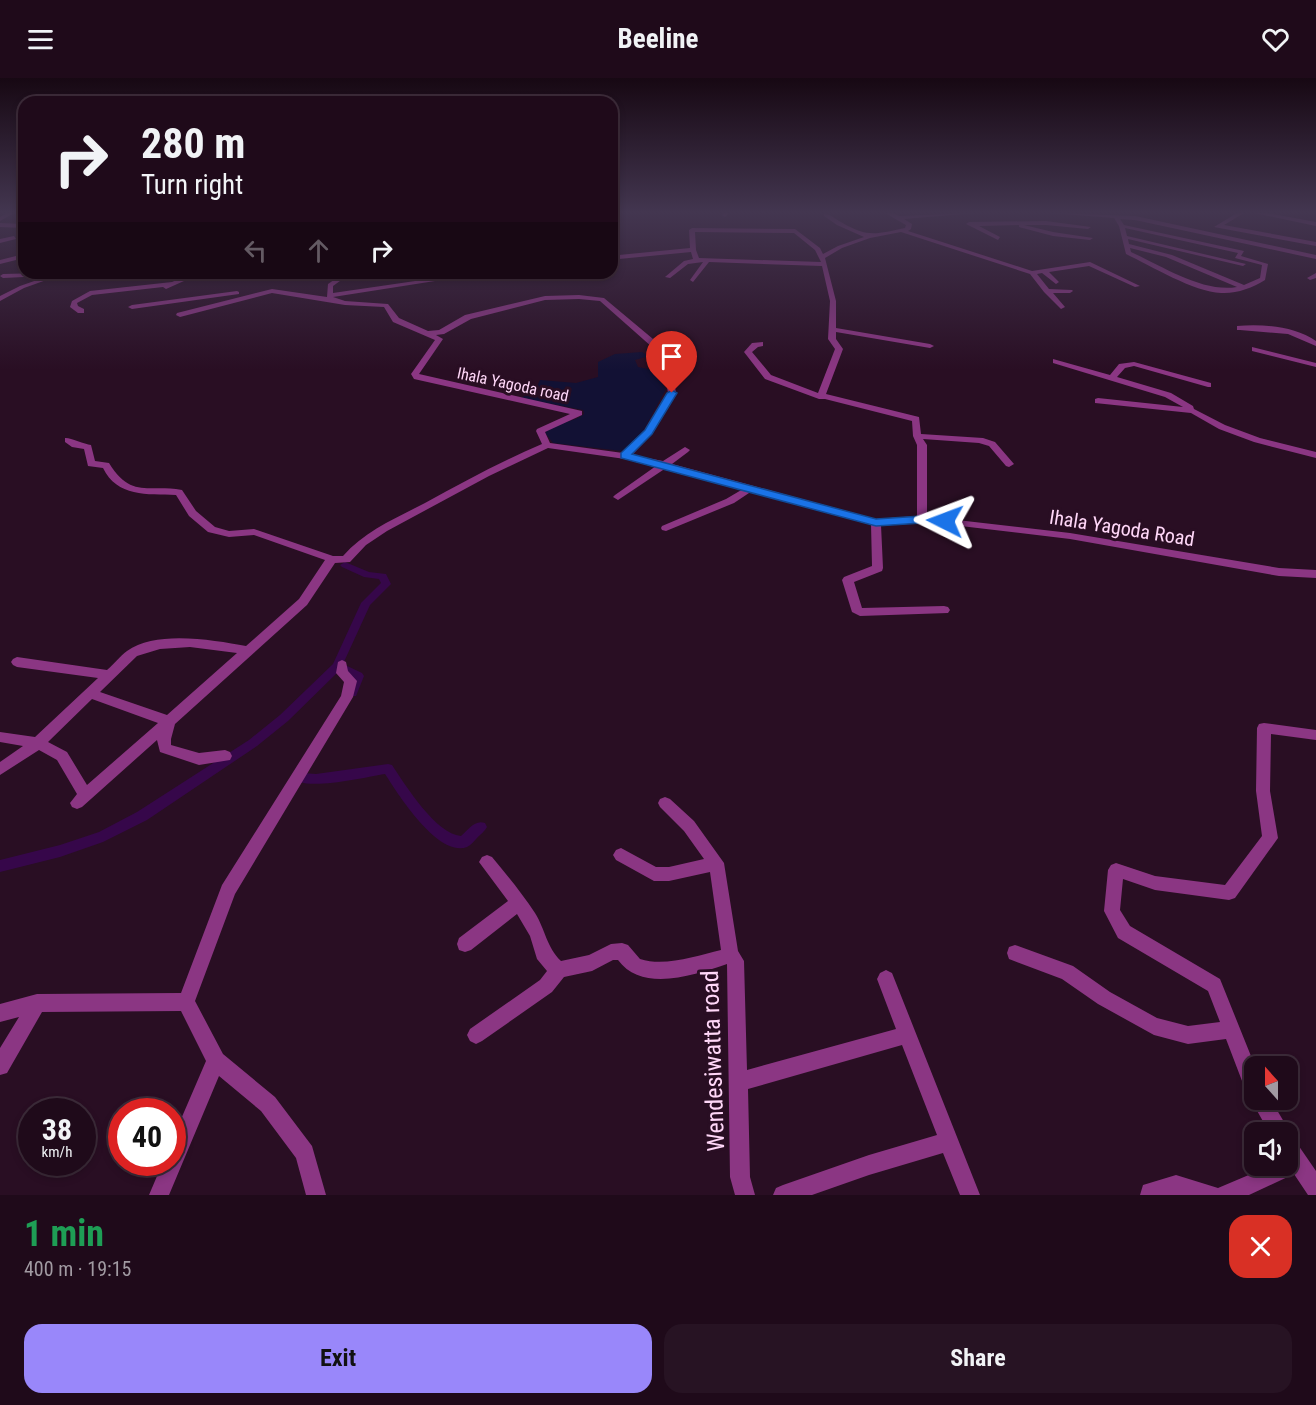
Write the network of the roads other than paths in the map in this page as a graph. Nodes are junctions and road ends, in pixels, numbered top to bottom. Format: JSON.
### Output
{"nodes":[{"id":1,"x":682,"y":265,"type":"edge"},
{"id":2,"x":704,"y":265,"type":"edge"},
{"id":3,"x":825,"y":265,"type":"edge"},
{"id":4,"x":1008,"y":265,"type":"edge"},
{"id":5,"x":1082,"y":265,"type":"edge"},
{"id":6,"x":1092,"y":265,"type":"edge"},
{"id":7,"x":1154,"y":265,"type":"edge"},
{"id":8,"x":1190,"y":265,"type":"edge"},
{"id":9,"x":1229,"y":265,"type":"edge"},
{"id":10,"x":1247,"y":265,"type":"edge"},
{"id":11,"x":1265,"y":265,"type":"edge"},
{"id":12,"x":1158,"y":267,"type":"joint"},
{"id":13,"x":1266,"y":269,"type":"junction"},
{"id":14,"x":18,"y":271,"type":"edge"},
{"id":15,"x":1043,"y":271,"type":"junction"},
{"id":16,"x":1032,"y":273,"type":"junction"},
{"id":17,"x":18,"y":275,"type":"edge"},
{"id":18,"x":1,"y":276,"type":"edge"},
{"id":19,"x":668,"y":277,"type":"dead end"},
{"id":20,"x":1218,"y":277,"type":"junction"},
{"id":21,"x":46,"y":279,"type":"edge"},
{"id":22,"x":184,"y":279,"type":"edge"},
{"id":23,"x":339,"y":279,"type":"edge"},
{"id":24,"x":428,"y":279,"type":"edge"},
{"id":25,"x":693,"y":280,"type":"dead end"},
{"id":26,"x":1056,"y":282,"type":"dead end"},
{"id":27,"x":172,"y":284,"type":"junction"},
{"id":28,"x":1137,"y":286,"type":"dead end"},
{"id":29,"x":1246,"y":288,"type":"junction"},
{"id":30,"x":1046,"y":291,"type":"junction"},
{"id":31,"x":1070,"y":291,"type":"dead end"},
{"id":32,"x":237,"y":293,"type":"dead end"},
{"id":33,"x":205,"y":295,"type":"dead end"},
{"id":34,"x":329,"y":298,"type":"junction"},
{"id":35,"x":0,"y":299,"type":"edge"},
{"id":36,"x":158,"y":302,"type":"junction"},
{"id":37,"x":132,"y":307,"type":"dead end"},
{"id":38,"x":1061,"y":307,"type":"dead end"},
{"id":39,"x":81,"y":311,"type":"dead end"},
{"id":40,"x":180,"y":315,"type":"dead end"},
{"id":41,"x":1240,"y":328,"type":"dead end"},
{"id":42,"x":831,"y":329,"type":"junction"},
{"id":43,"x":430,"y":333,"type":"junction"},
{"id":44,"x":1316,"y":334,"type":"edge"},
{"id":45,"x":1302,"y":335,"type":"junction"},
{"id":46,"x":760,"y":344,"type":"dead end"},
{"id":47,"x":1316,"y":344,"type":"edge"},
{"id":48,"x":930,"y":346,"type":"dead end"},
{"id":49,"x":1255,"y":349,"type":"dead end"},
{"id":50,"x":1056,"y":361,"type":"dead end"},
{"id":51,"x":1316,"y":365,"type":"edge"},
{"id":52,"x":1112,"y":378,"type":"junction"},
{"id":53,"x":1208,"y":385,"type":"dead end"},
{"id":54,"x":822,"y":397,"type":"junction"},
{"id":55,"x":1098,"y":401,"type":"dead end"},
{"id":56,"x":1193,"y":411,"type":"junction"},
{"id":57,"x":917,"y":436,"type":"junction"},
{"id":58,"x":68,"y":440,"type":"dead end"},
{"id":59,"x":547,"y":445,"type":"junction"},
{"id":60,"x":685,"y":450,"type":"dead end"},
{"id":61,"x":1316,"y":455,"type":"edge"},
{"id":62,"x":625,"y":456,"type":"junction"},
{"id":63,"x":1009,"y":464,"type":"dead end"},
{"id":64,"x":666,"y":465,"type":"junction"},
{"id":65,"x":749,"y":489,"type":"junction"},
{"id":66,"x":618,"y":497,"type":"dead end"},
{"id":67,"x":922,"y":519,"type":"junction"},
{"id":68,"x":876,"y":522,"type":"junction"},
{"id":69,"x":666,"y":528,"type":"dead end"},
{"id":70,"x":332,"y":559,"type":"junction"},
{"id":71,"x":1316,"y":574,"type":"edge"},
{"id":72,"x":945,"y":610,"type":"dead end"},
{"id":73,"x":249,"y":651,"type":"junction"},
{"id":74,"x":17,"y":662,"type":"dead end"},
{"id":75,"x":342,"y":669,"type":"dead end"},
{"id":76,"x":109,"y":675,"type":"junction"},
{"id":77,"x":92,"y":694,"type":"junction"},
{"id":78,"x":169,"y":721,"type":"junction"},
{"id":79,"x":1316,"y":735,"type":"edge"},
{"id":80,"x":0,"y":737,"type":"edge"},
{"id":81,"x":38,"y":743,"type":"junction"},
{"id":82,"x":225,"y":756,"type":"dead end"},
{"id":83,"x":0,"y":769,"type":"edge"},
{"id":84,"x":666,"y":803,"type":"dead end"},
{"id":85,"x":621,"y":855,"type":"dead end"},
{"id":86,"x":487,"y":862,"type":"dead end"},
{"id":87,"x":716,"y":863,"type":"junction"},
{"id":88,"x":518,"y":902,"type":"junction"},
{"id":89,"x":465,"y":944,"type":"dead end"},
{"id":90,"x":1015,"y":953,"type":"dead end"},
{"id":91,"x":730,"y":955,"type":"junction"},
{"id":92,"x":559,"y":970,"type":"junction"},
{"id":93,"x":886,"y":980,"type":"dead end"},
{"id":94,"x":186,"y":1002,"type":"junction"},
{"id":95,"x":37,"y":1003,"type":"junction"},
{"id":96,"x":0,"y":1013,"type":"edge"},
{"id":97,"x":1230,"y":1030,"type":"junction"},
{"id":98,"x":476,"y":1035,"type":"dead end"},
{"id":99,"x":908,"y":1035,"type":"junction"},
{"id":100,"x":216,"y":1061,"type":"junction"},
{"id":101,"x":1244,"y":1063,"type":"edge"},
{"id":102,"x":0,"y":1066,"type":"edge"},
{"id":103,"x":738,"y":1082,"type":"junction"},
{"id":104,"x":950,"y":1141,"type":"junction"},
{"id":105,"x":1298,"y":1163,"type":"edge"},
{"id":106,"x":1255,"y":1176,"type":"edge"},
{"id":107,"x":1316,"y":1190,"type":"edge"},
{"id":108,"x":159,"y":1195,"type":"edge"},
{"id":109,"x":316,"y":1195,"type":"edge"},
{"id":110,"x":744,"y":1195,"type":"edge"},
{"id":111,"x":783,"y":1195,"type":"edge"},
{"id":112,"x":970,"y":1195,"type":"edge"},
{"id":113,"x":1150,"y":1195,"type":"edge"},
{"id":114,"x":1210,"y":1195,"type":"edge"},
{"id":115,"x":1225,"y":1195,"type":"edge"}],
"edges":[{"from":1,"to":19,"type":"street"},
{"from":2,"to":25,"type":"street"},
{"from":3,"to":42,"type":"street"},
{"from":4,"to":16,"type":"street"},
{"from":5,"to":15,"type":"street"},
{"from":6,"to":28,"type":"street"},
{"from":7,"to":12,"type":"street"},
{"from":8,"to":20,"type":"street"},
{"from":9,"to":20,"type":"street"},
{"from":10,"to":13,"type":"street"},
{"from":11,"to":13,"type":"street"},
{"from":12,"to":29,"type":"street"},
{"from":13,"to":29,"type":"street"},
{"from":14,"to":18,"type":"street"},
{"from":15,"to":16,"type":"street"},
{"from":15,"to":26,"type":"street"},
{"from":16,"to":30,"type":"street"},
{"from":17,"to":18,"type":"street"},
{"from":20,"to":29,"type":"street"},
{"from":21,"to":35,"type":"street"},
{"from":22,"to":27,"type":"street"},
{"from":23,"to":34,"type":"street"},
{"from":24,"to":34,"type":"street"},
{"from":27,"to":36,"type":"street"},
{"from":27,"to":39,"type":"street"},
{"from":30,"to":31,"type":"street"},
{"from":30,"to":38,"type":"street"},
{"from":32,"to":36,"type":"street"},
{"from":33,"to":36,"type":"street"},
{"from":34,"to":40,"type":"street"},
{"from":34,"to":43,"type":"street"},
{"from":36,"to":37,"type":"street"},
{"from":41,"to":45,"type":"street"},
{"from":42,"to":48,"type":"street"},
{"from":42,"to":54,"type":"street"},
{"from":43,"to":59,"type":"street","name":"Ihala Yagoda road"},
{"from":43,"to":62,"type":"street"},
{"from":44,"to":45,"type":"street"},
{"from":45,"to":47,"type":"street"},
{"from":46,"to":54,"type":"street"},
{"from":49,"to":51,"type":"street"},
{"from":50,"to":52,"type":"street"},
{"from":52,"to":53,"type":"street"},
{"from":52,"to":56,"type":"street"},
{"from":54,"to":57,"type":"street"},
{"from":55,"to":56,"type":"street"},
{"from":56,"to":61,"type":"street"},
{"from":57,"to":63,"type":"street"},
{"from":57,"to":67,"type":"street"},
{"from":58,"to":70,"type":"street"},
{"from":59,"to":62,"type":"street"},
{"from":59,"to":70,"type":"street"},
{"from":60,"to":64,"type":"street"},
{"from":62,"to":64,"type":"street"},
{"from":64,"to":65,"type":"street"},
{"from":64,"to":66,"type":"street"},
{"from":65,"to":68,"type":"street"},
{"from":65,"to":69,"type":"street"},
{"from":67,"to":68,"type":"street"},
{"from":67,"to":71,"type":"street","name":"Ihala Yagoda Road"},
{"from":68,"to":72,"type":"street"},
{"from":70,"to":73,"type":"street"},
{"from":73,"to":76,"type":"street"},
{"from":73,"to":78,"type":"street"},
{"from":74,"to":76,"type":"street"},
{"from":75,"to":94,"type":"street"},
{"from":76,"to":77,"type":"street"},
{"from":77,"to":78,"type":"street"},
{"from":77,"to":81,"type":"street"},
{"from":78,"to":81,"type":"street"},
{"from":78,"to":82,"type":"street"},
{"from":79,"to":97,"type":"street"},
{"from":80,"to":81,"type":"street"},
{"from":81,"to":83,"type":"street"},
{"from":84,"to":87,"type":"street"},
{"from":85,"to":87,"type":"street"},
{"from":86,"to":88,"type":"street"},
{"from":87,"to":91,"type":"street"},
{"from":88,"to":89,"type":"street"},
{"from":88,"to":92,"type":"street"},
{"from":90,"to":97,"type":"street"},
{"from":91,"to":92,"type":"street","name":"Wendesiwatta road"},
{"from":91,"to":103,"type":"street","name":"Wendesiwatta road"},
{"from":92,"to":98,"type":"street"},
{"from":93,"to":99,"type":"street"},
{"from":94,"to":95,"type":"street"},
{"from":94,"to":100,"type":"street"},
{"from":95,"to":96,"type":"street"},
{"from":95,"to":102,"type":"street"},
{"from":97,"to":101,"type":"street"},
{"from":99,"to":103,"type":"street"},
{"from":99,"to":104,"type":"street"},
{"from":100,"to":108,"type":"street"},
{"from":100,"to":109,"type":"street"},
{"from":103,"to":110,"type":"street","name":"Wendesiwatta road"},
{"from":104,"to":111,"type":"street"},
{"from":104,"to":112,"type":"street"},
{"from":105,"to":107,"type":"street"},
{"from":106,"to":115,"type":"street"},
{"from":113,"to":114,"type":"street"}]}
